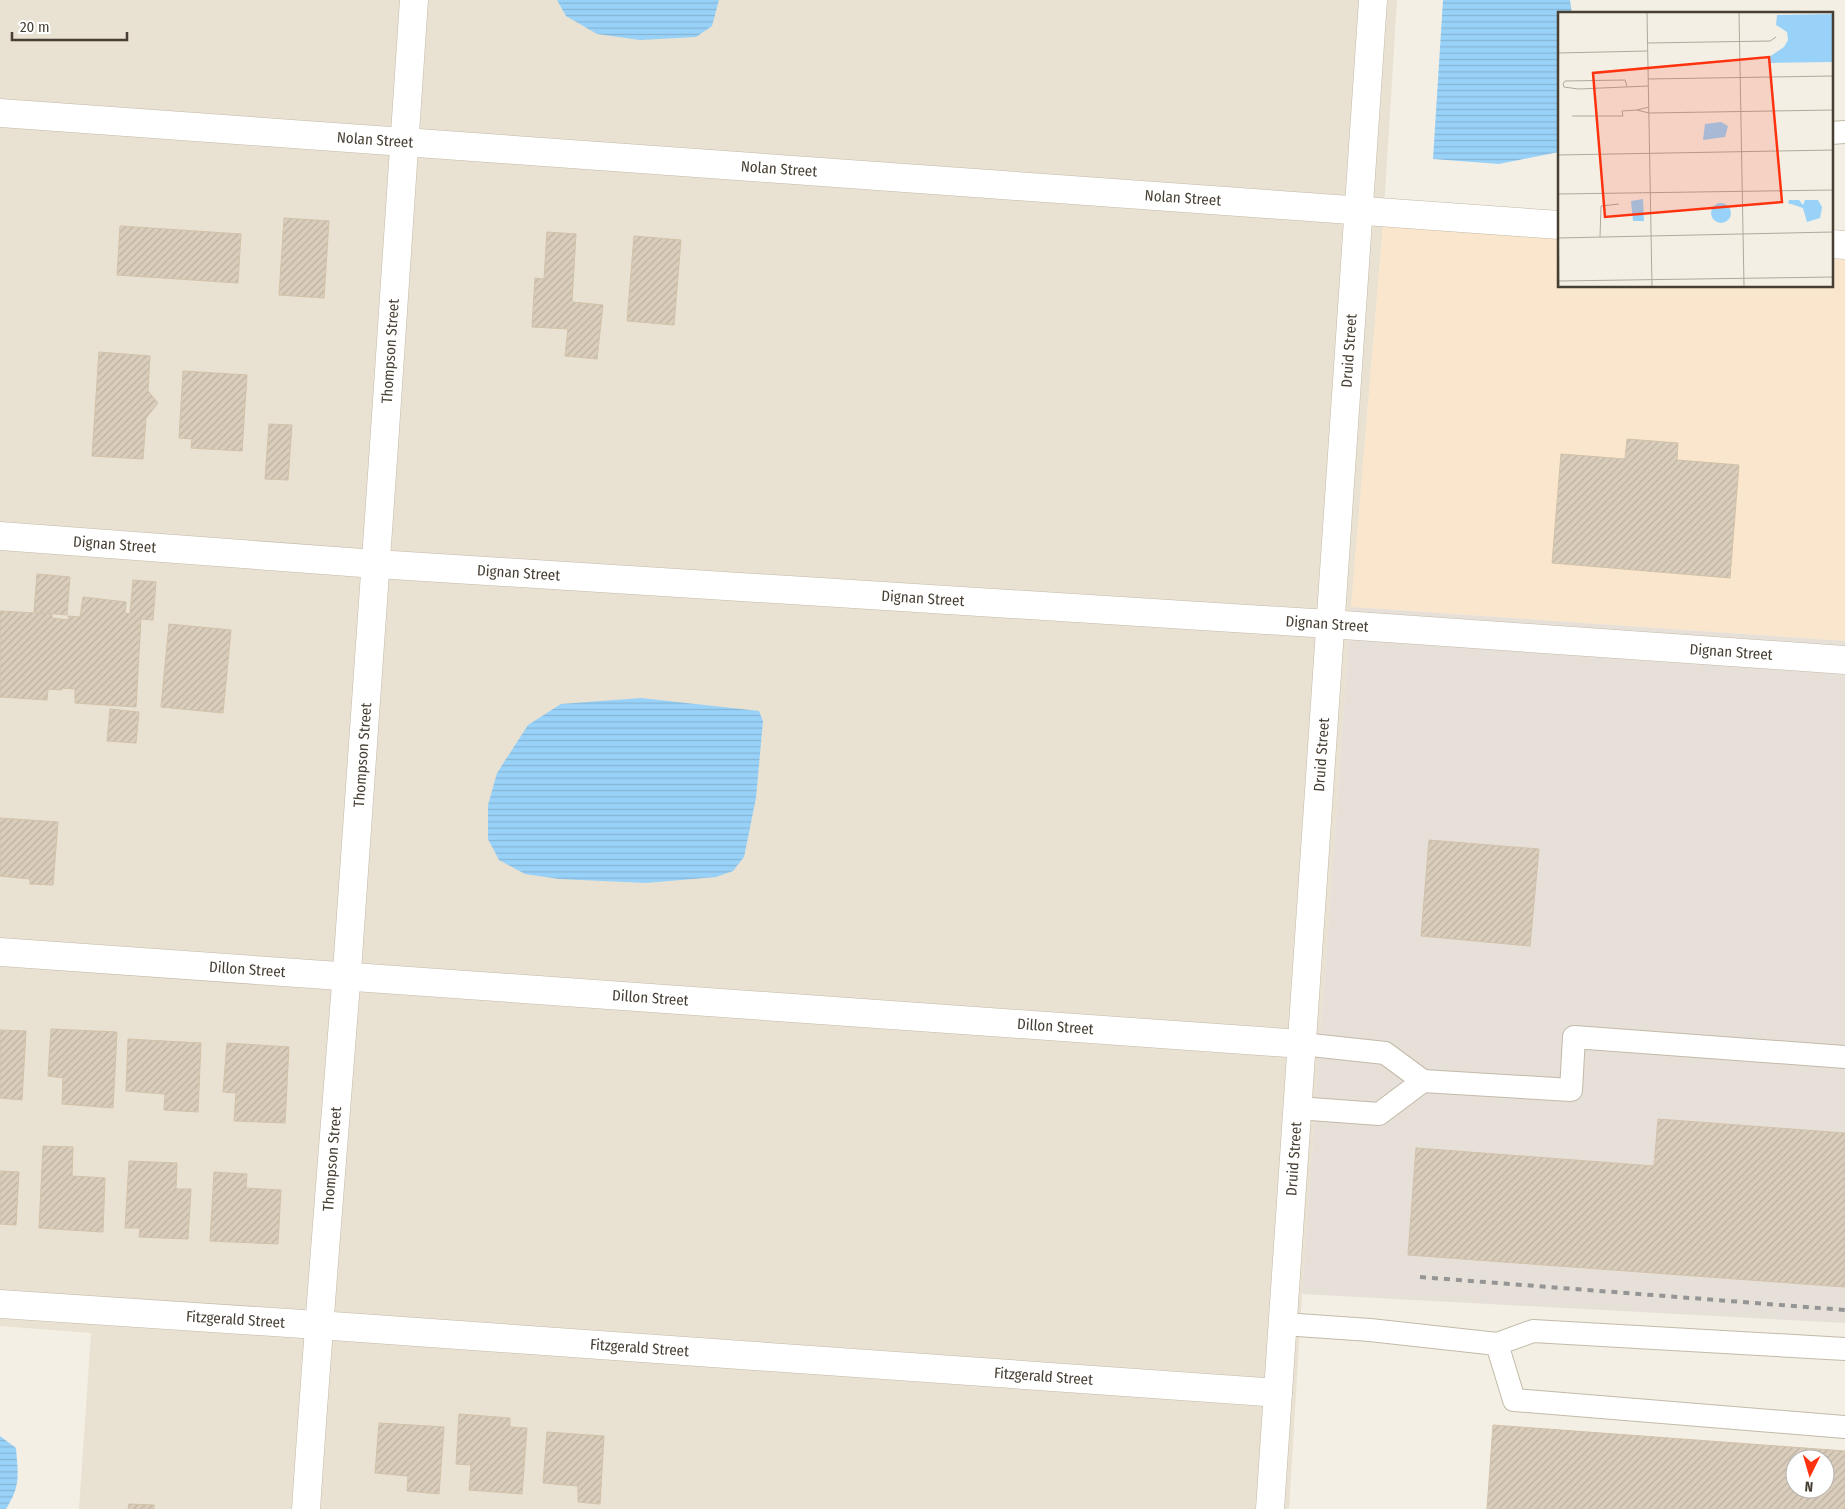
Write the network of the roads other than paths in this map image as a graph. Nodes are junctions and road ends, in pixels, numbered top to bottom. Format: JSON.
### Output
{"nodes":[{"id":1,"x":414,"y":0,"type":"edge"},
{"id":2,"x":1372,"y":0,"type":"edge"},
{"id":3,"x":0,"y":113,"type":"edge"},
{"id":4,"x":1845,"y":132,"type":"edge"},
{"id":5,"x":1832,"y":134,"type":"edge"},
{"id":6,"x":404,"y":142,"type":"junction"},
{"id":7,"x":1358,"y":210,"type":"junction"},
{"id":8,"x":1558,"y":225,"type":"edge"},
{"id":9,"x":1832,"y":244,"type":"edge"},
{"id":10,"x":1845,"y":245,"type":"edge"},
{"id":11,"x":0,"y":536,"type":"edge"},
{"id":12,"x":376,"y":564,"type":"junction"},
{"id":13,"x":1330,"y":624,"type":"junction"},
{"id":14,"x":1845,"y":660,"type":"edge"},
{"id":15,"x":0,"y":952,"type":"edge"},
{"id":16,"x":346,"y":976,"type":"junction"},
{"id":17,"x":1302,"y":1044,"type":"junction"},
{"id":18,"x":1845,"y":1057,"type":"edge"},
{"id":19,"x":1423,"y":1081,"type":"junction"},
{"id":20,"x":1297,"y":1108,"type":"junction"},
{"id":21,"x":0,"y":1304,"type":"edge"},
{"id":22,"x":1282,"y":1324,"type":"junction"},
{"id":23,"x":318,"y":1325,"type":"junction"},
{"id":24,"x":1497,"y":1344,"type":"junction"},
{"id":25,"x":1845,"y":1349,"type":"edge"},
{"id":26,"x":1278,"y":1393,"type":"junction"},
{"id":27,"x":1845,"y":1428,"type":"edge"},
{"id":28,"x":306,"y":1509,"type":"edge"},
{"id":29,"x":1270,"y":1509,"type":"edge"}],
"edges":[{"from":1,"to":6,"type":"street","name":"Thompson Street"},
{"from":2,"to":7,"type":"street","name":"Druid Street"},
{"from":3,"to":6,"type":"street","name":"Nolan Street"},
{"from":4,"to":5,"type":"lane"},
{"from":6,"to":7,"type":"street","name":"Nolan Street"},
{"from":6,"to":12,"type":"street","name":"Thompson Street"},
{"from":7,"to":8,"type":"street","name":"Nolan Street"},
{"from":7,"to":13,"type":"street","name":"Druid Street"},
{"from":9,"to":10,"type":"street"},
{"from":11,"to":12,"type":"street","name":"Dignan Street"},
{"from":12,"to":13,"type":"street","name":"Dignan Street"},
{"from":12,"to":16,"type":"street","name":"Thompson Street"},
{"from":13,"to":14,"type":"street","name":"Dignan Street"},
{"from":13,"to":17,"type":"street","name":"Druid Street"},
{"from":15,"to":16,"type":"street","name":"Dillon Street"},
{"from":16,"to":17,"type":"street","name":"Dillon Street"},
{"from":16,"to":23,"type":"street","name":"Thompson Street"},
{"from":17,"to":19,"type":"lane"},
{"from":17,"to":20,"type":"street","name":"Druid Street"},
{"from":18,"to":19,"type":"lane"},
{"from":19,"to":20,"type":"lane"},
{"from":20,"to":22,"type":"street","name":"Druid Street"},
{"from":21,"to":23,"type":"street","name":"Fitzgerald Street"},
{"from":22,"to":24,"type":"lane"},
{"from":22,"to":26,"type":"street","name":"Druid Street"},
{"from":23,"to":26,"type":"street","name":"Fitzgerald Street"},
{"from":23,"to":28,"type":"street","name":"Thompson Street"},
{"from":24,"to":25,"type":"lane"},
{"from":24,"to":27,"type":"lane"},
{"from":26,"to":29,"type":"street","name":"Druid Street"}]}
